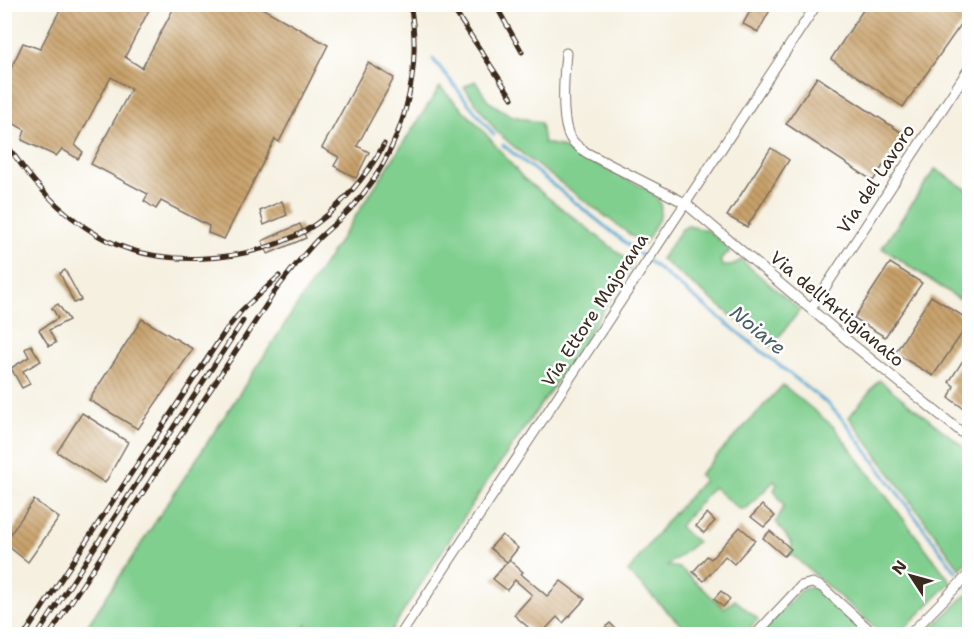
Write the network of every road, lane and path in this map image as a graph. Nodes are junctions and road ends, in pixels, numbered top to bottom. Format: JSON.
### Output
{"nodes":[{"id":1,"x":817,"y":4,"type":"edge"},
{"id":2,"x":566,"y":53,"type":"dead end"},
{"id":3,"x":969,"y":67,"type":"edge"},
{"id":4,"x":685,"y":203,"type":"junction"},
{"id":5,"x":811,"y":309,"type":"junction"},
{"id":6,"x":969,"y":439,"type":"edge"},
{"id":7,"x":969,"y":573,"type":"edge"},
{"id":8,"x":401,"y":634,"type":"edge"},
{"id":9,"x":756,"y":634,"type":"edge"},
{"id":10,"x":874,"y":634,"type":"edge"},
{"id":11,"x":909,"y":634,"type":"edge"}],
"edges":[{"from":1,"to":4,"type":"street","name":"Via Ettore Majorana"},
{"from":2,"to":4,"type":"street","name":"Via dell'Artigianato"},
{"from":3,"to":5,"type":"street","name":"Via del Lavoro"},
{"from":4,"to":5,"type":"street","name":"Via dell'Artigianato"},
{"from":4,"to":8,"type":"street","name":"Via Ettore Majorana"},
{"from":5,"to":6,"type":"street","name":"Via dell'Artigianato"},
{"from":7,"to":11,"type":"street"},
{"from":9,"to":10,"type":"street"}]}
